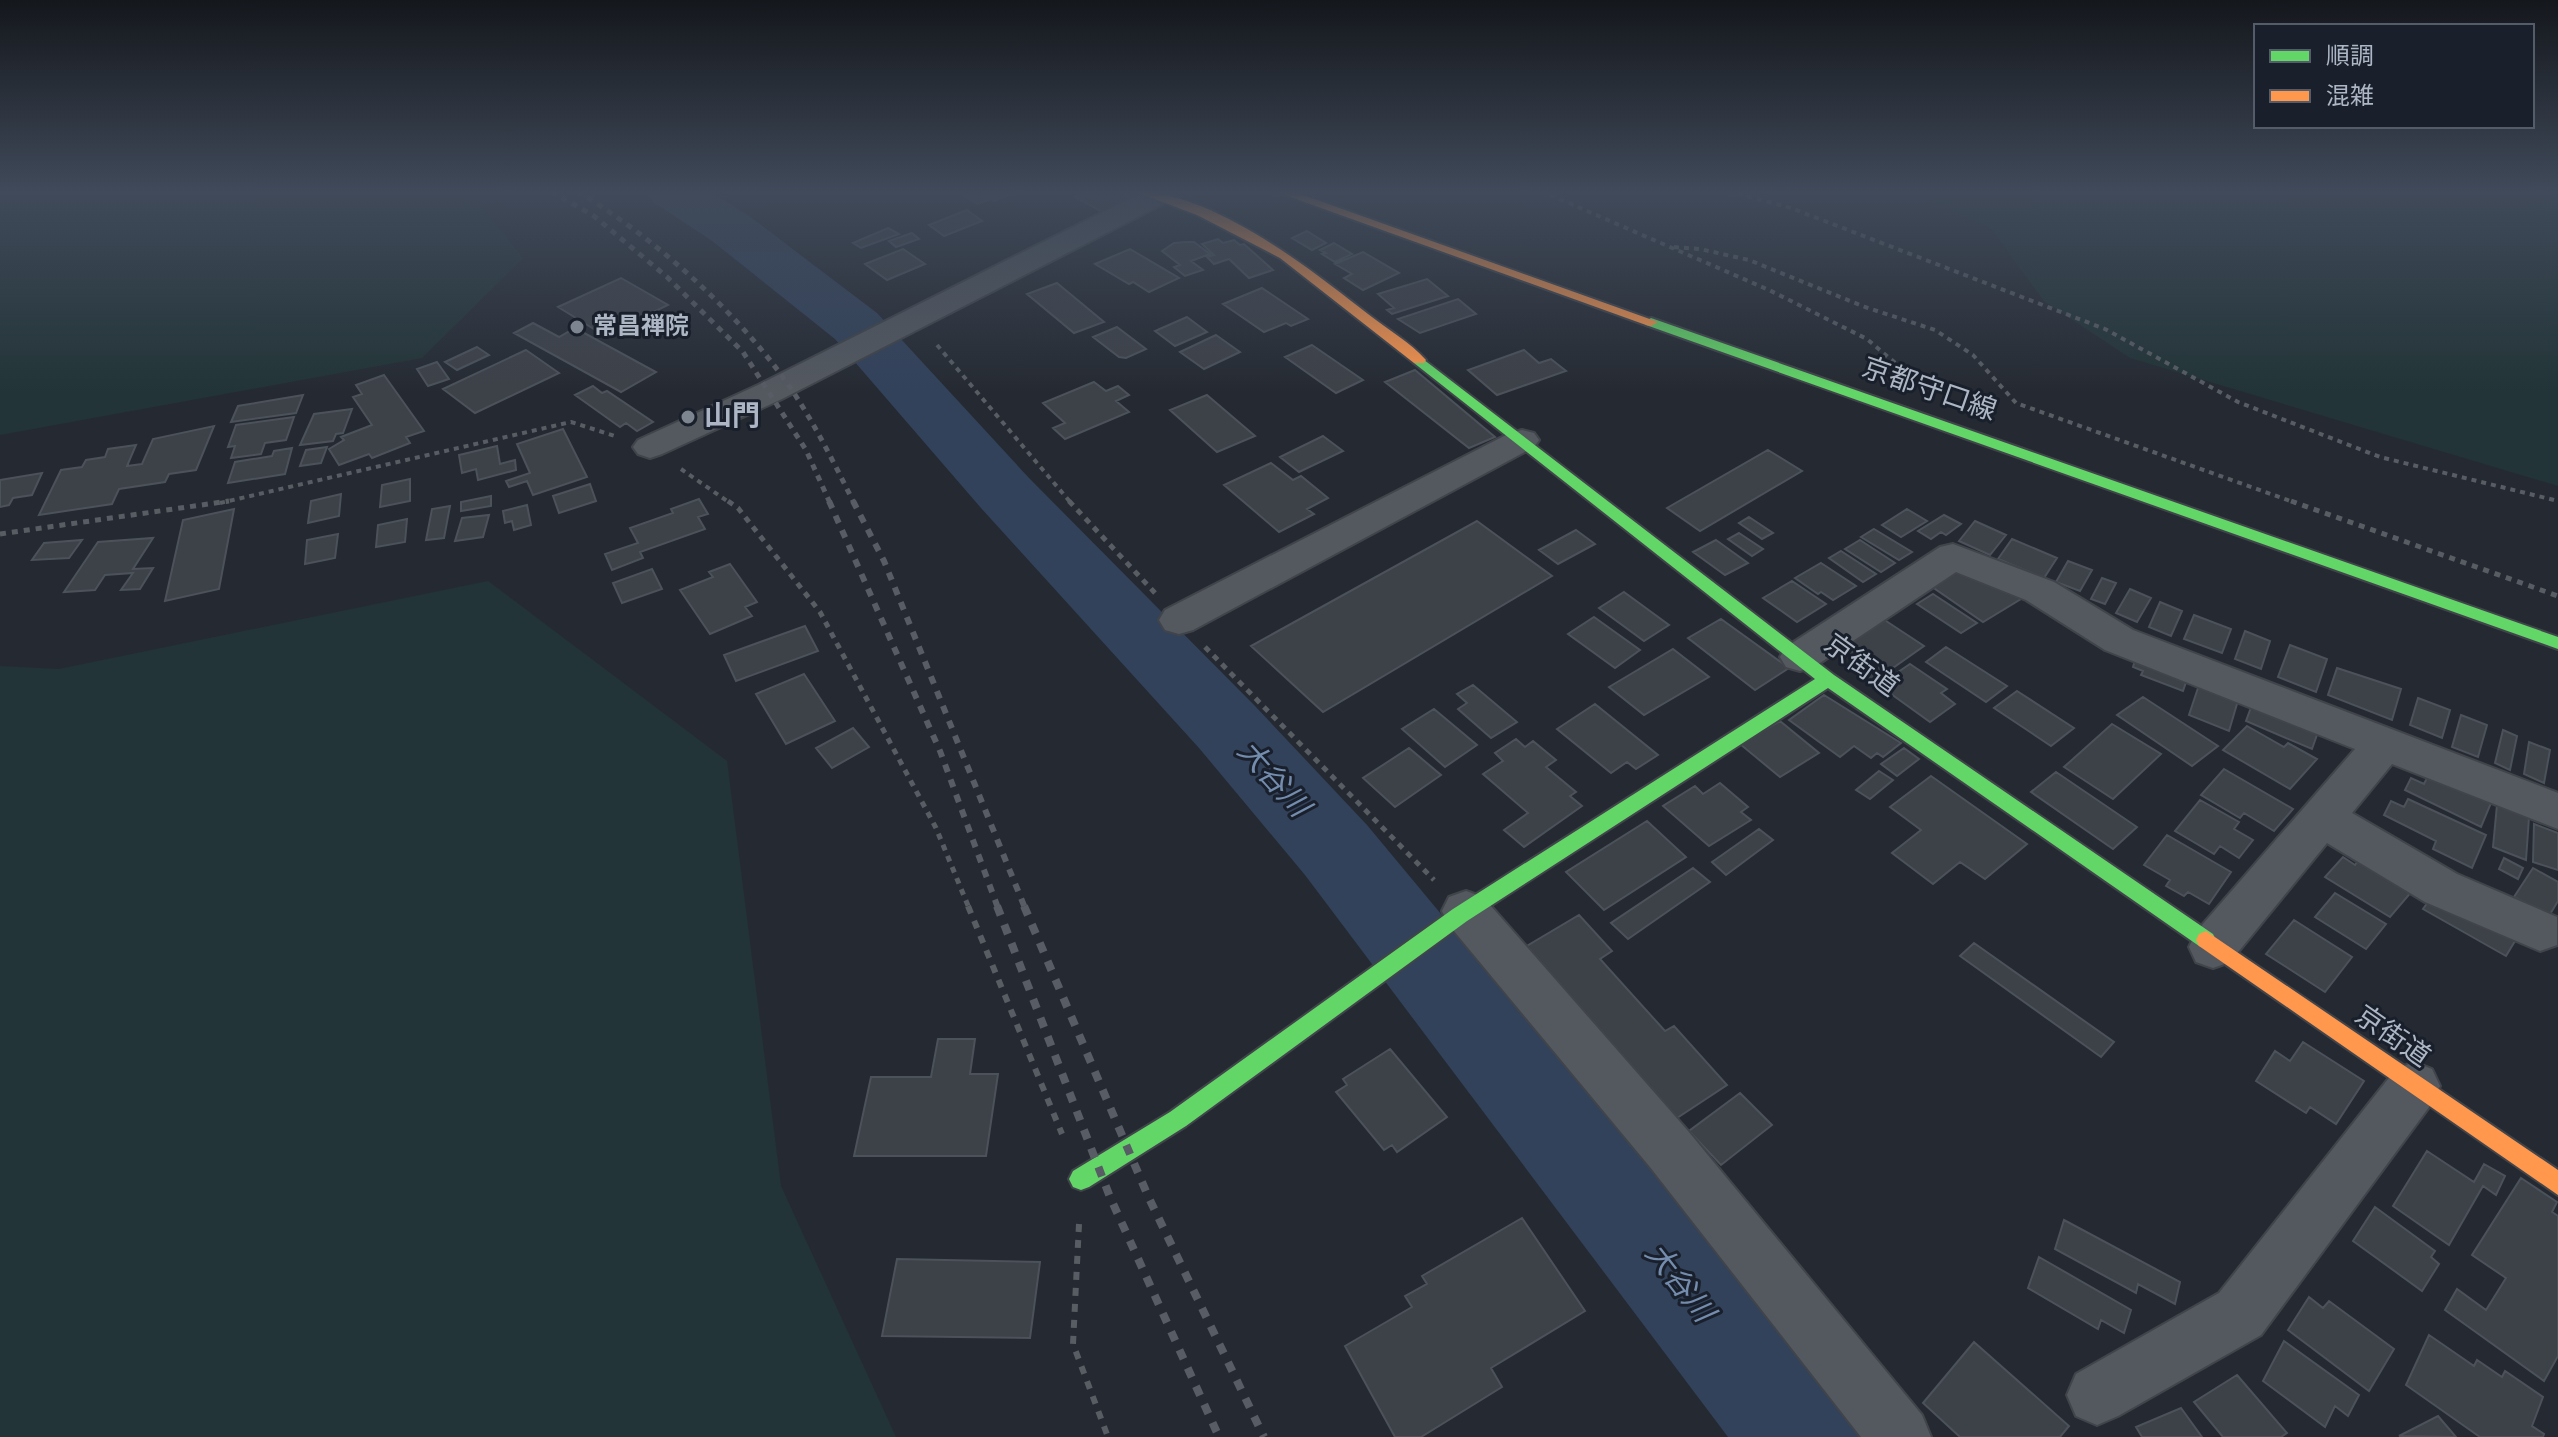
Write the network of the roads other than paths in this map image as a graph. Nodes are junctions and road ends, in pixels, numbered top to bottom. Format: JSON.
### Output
{"nodes":[{"id":1,"x":1027,"y":258,"type":"edge"},
{"id":2,"x":1288,"y":258,"type":"edge"},
{"id":3,"x":1470,"y":258,"type":"edge"},
{"id":4,"x":1522,"y":440,"type":"junction"},
{"id":5,"x":650,"y":447,"type":"road end"},
{"id":6,"x":1179,"y":620,"type":"dead end"},
{"id":7,"x":2558,"y":643,"type":"edge"},
{"id":8,"x":1814,"y":668,"type":"junction"},
{"id":9,"x":2385,"y":743,"type":"junction"},
{"id":10,"x":2558,"y":811,"type":"edge"},
{"id":11,"x":2322,"y":818,"type":"junction"},
{"id":12,"x":1463,"y":913,"type":"junction"},
{"id":13,"x":2540,"y":931,"type":"dead end"},
{"id":14,"x":2213,"y":947,"type":"junction"},
{"id":15,"x":2414,"y":1086,"type":"junction"},
{"id":16,"x":1081,"y":1179,"type":"road end"},
{"id":17,"x":2558,"y":1184,"type":"edge"},
{"id":18,"x":2097,"y":1395,"type":"dead end"},
{"id":19,"x":1900,"y":1437,"type":"edge"}],
"edges":[{"from":1,"to":5,"type":"street"},
{"from":2,"to":4,"type":"street","name":"京街道"},
{"from":3,"to":7,"type":"street","name":"京都守口線"},
{"from":4,"to":6,"type":"street"},
{"from":4,"to":8,"type":"street","name":"京街道"},
{"from":8,"to":9,"type":"street"},
{"from":8,"to":12,"type":"street"},
{"from":8,"to":14,"type":"street","name":"京街道"},
{"from":9,"to":10,"type":"street"},
{"from":9,"to":11,"type":"street"},
{"from":11,"to":13,"type":"street"},
{"from":11,"to":14,"type":"street"},
{"from":12,"to":16,"type":"street"},
{"from":12,"to":19,"type":"street"},
{"from":14,"to":15,"type":"street","name":"京街道"},
{"from":15,"to":17,"type":"street","name":"京街道"},
{"from":15,"to":18,"type":"street"}]}
